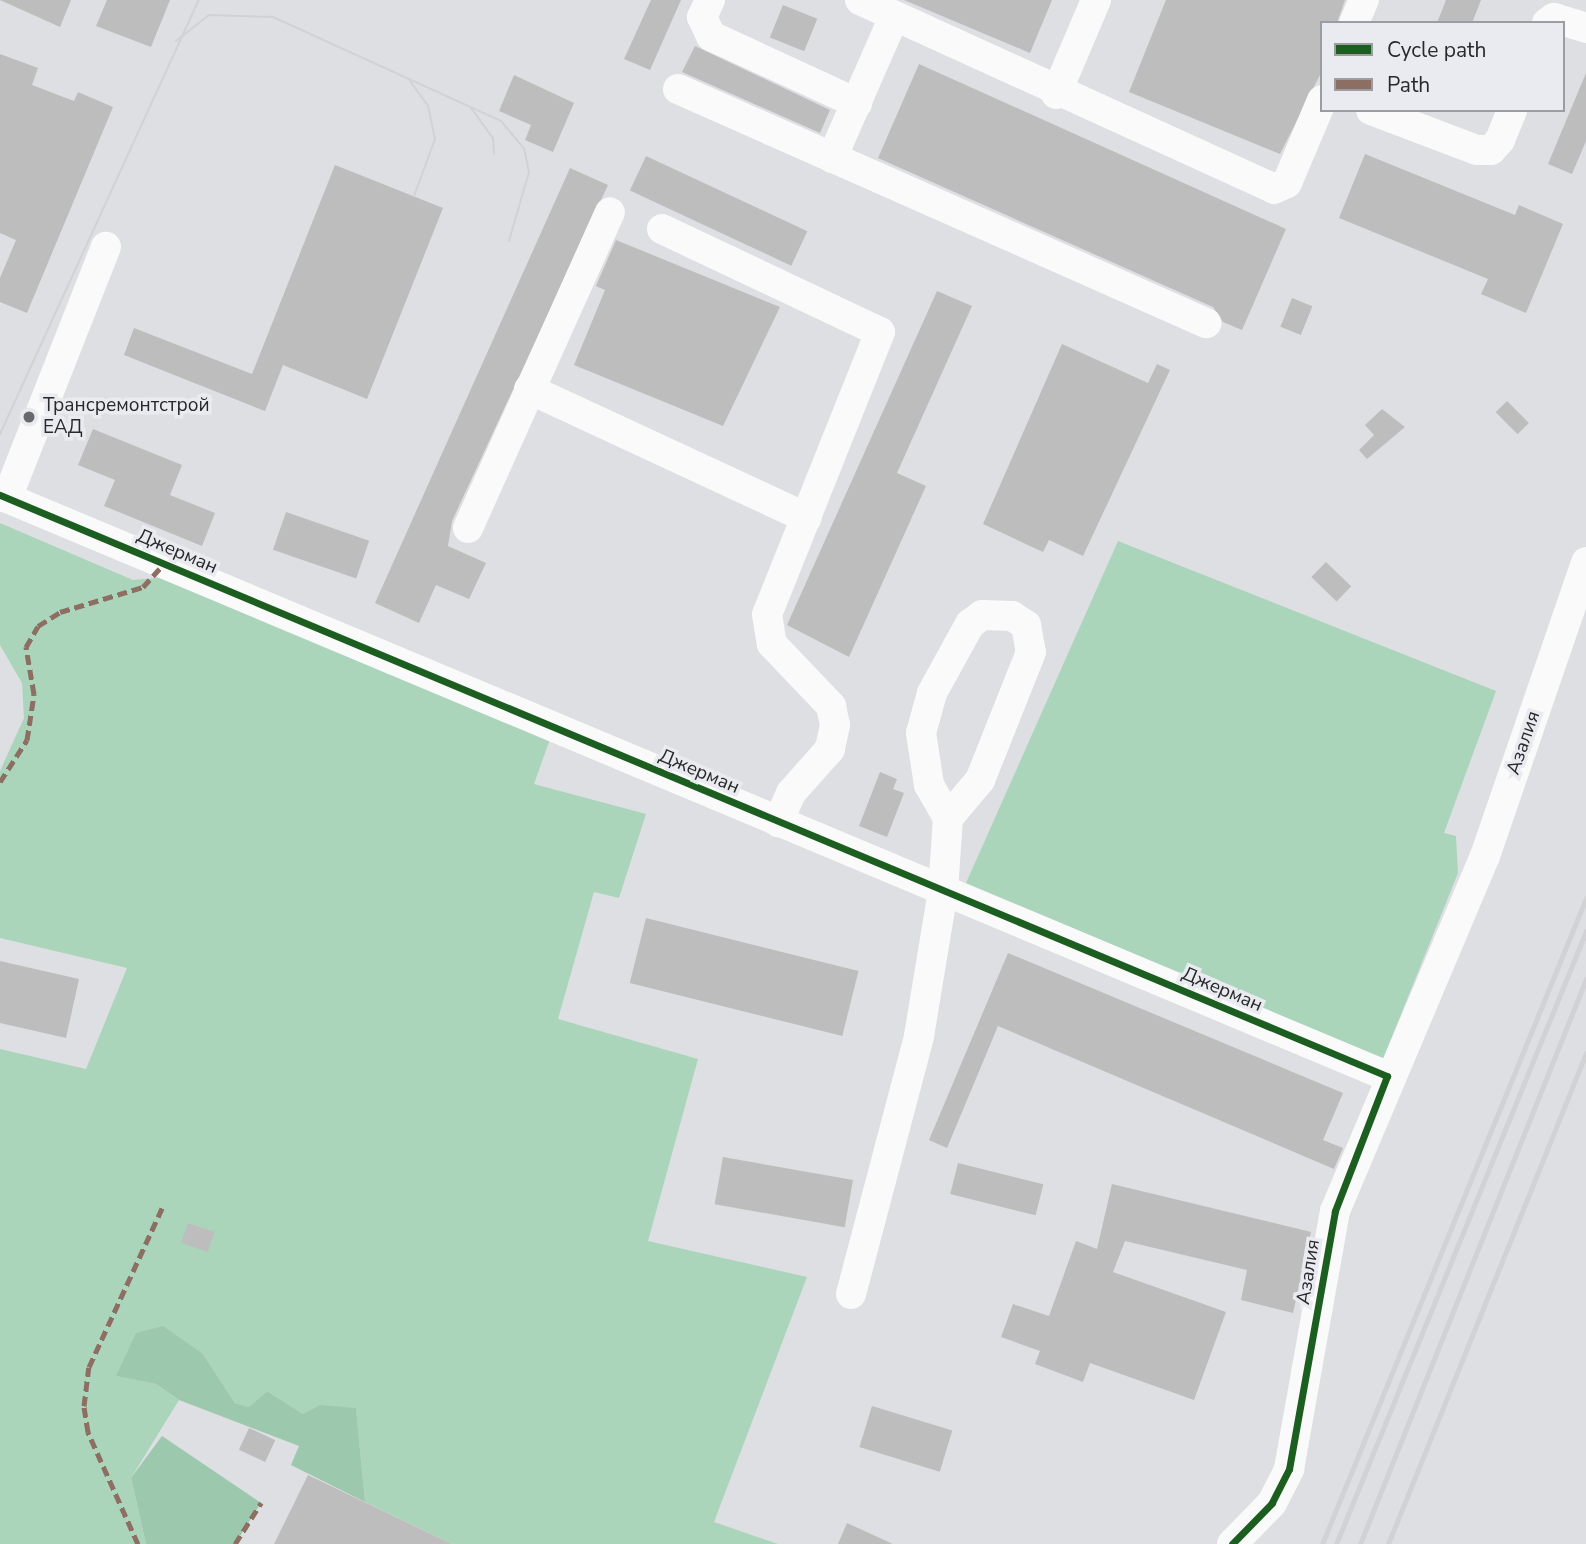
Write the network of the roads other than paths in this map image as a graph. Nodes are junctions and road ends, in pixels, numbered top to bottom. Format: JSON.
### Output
{"nodes":[{"id":1,"x":710,"y":0,"type":"edge"},
{"id":2,"x":860,"y":0,"type":"edge"},
{"id":3,"x":1096,"y":0,"type":"edge"},
{"id":4,"x":1364,"y":0,"type":"edge"},
{"id":5,"x":893,"y":19,"type":"junction"},
{"id":6,"x":1355,"y":21,"type":"edge"},
{"id":7,"x":1565,"y":21,"type":"edge"},
{"id":8,"x":1586,"y":28,"type":"edge"},
{"id":9,"x":678,"y":89,"type":"dead end"},
{"id":10,"x":1056,"y":94,"type":"junction"},
{"id":11,"x":857,"y":103,"type":"junction"},
{"id":12,"x":1320,"y":105,"type":"edge"},
{"id":13,"x":1376,"y":112,"type":"edge"},
{"id":14,"x":1510,"y":112,"type":"edge"},
{"id":15,"x":832,"y":158,"type":"junction"},
{"id":16,"x":610,"y":212,"type":"dead end"},
{"id":17,"x":663,"y":229,"type":"dead end"},
{"id":18,"x":106,"y":247,"type":"dead end"},
{"id":19,"x":1206,"y":323,"type":"dead end"},
{"id":20,"x":529,"y":389,"type":"junction"},
{"id":21,"x":4,"y":496,"type":"edge"},
{"id":22,"x":807,"y":518,"type":"junction"},
{"id":23,"x":468,"y":528,"type":"dead end"},
{"id":24,"x":1586,"y":562,"type":"edge"},
{"id":25,"x":948,"y":818,"type":"junction"},
{"id":26,"x":778,"y":822,"type":"junction"},
{"id":27,"x":943,"y":891,"type":"junction"},
{"id":28,"x":1387,"y":1076,"type":"junction"},
{"id":29,"x":851,"y":1294,"type":"dead end"},
{"id":30,"x":1232,"y":1544,"type":"edge"}],
"edges":[{"from":1,"to":11,"type":"street"},
{"from":2,"to":5,"type":"street"},
{"from":3,"to":10,"type":"street"},
{"from":4,"to":6,"type":"street"},
{"from":5,"to":10,"type":"street"},
{"from":5,"to":11,"type":"street"},
{"from":7,"to":8,"type":"street"},
{"from":9,"to":15,"type":"street"},
{"from":10,"to":12,"type":"street"},
{"from":11,"to":15,"type":"street"},
{"from":13,"to":14,"type":"street"},
{"from":15,"to":19,"type":"street"},
{"from":16,"to":20,"type":"street"},
{"from":17,"to":22,"type":"street"},
{"from":18,"to":21,"type":"street"},
{"from":20,"to":22,"type":"street"},
{"from":20,"to":23,"type":"street"},
{"from":21,"to":26,"type":"street","name":"Джерман"},
{"from":22,"to":26,"type":"street"},
{"from":24,"to":28,"type":"street","name":"Азалия"},
{"from":25,"to":25,"type":"street"},
{"from":25,"to":27,"type":"street"},
{"from":26,"to":27,"type":"street","name":"Джерман"},
{"from":27,"to":28,"type":"street","name":"Джерман"},
{"from":27,"to":29,"type":"street"},
{"from":28,"to":30,"type":"street","name":"Азалия"}]}
